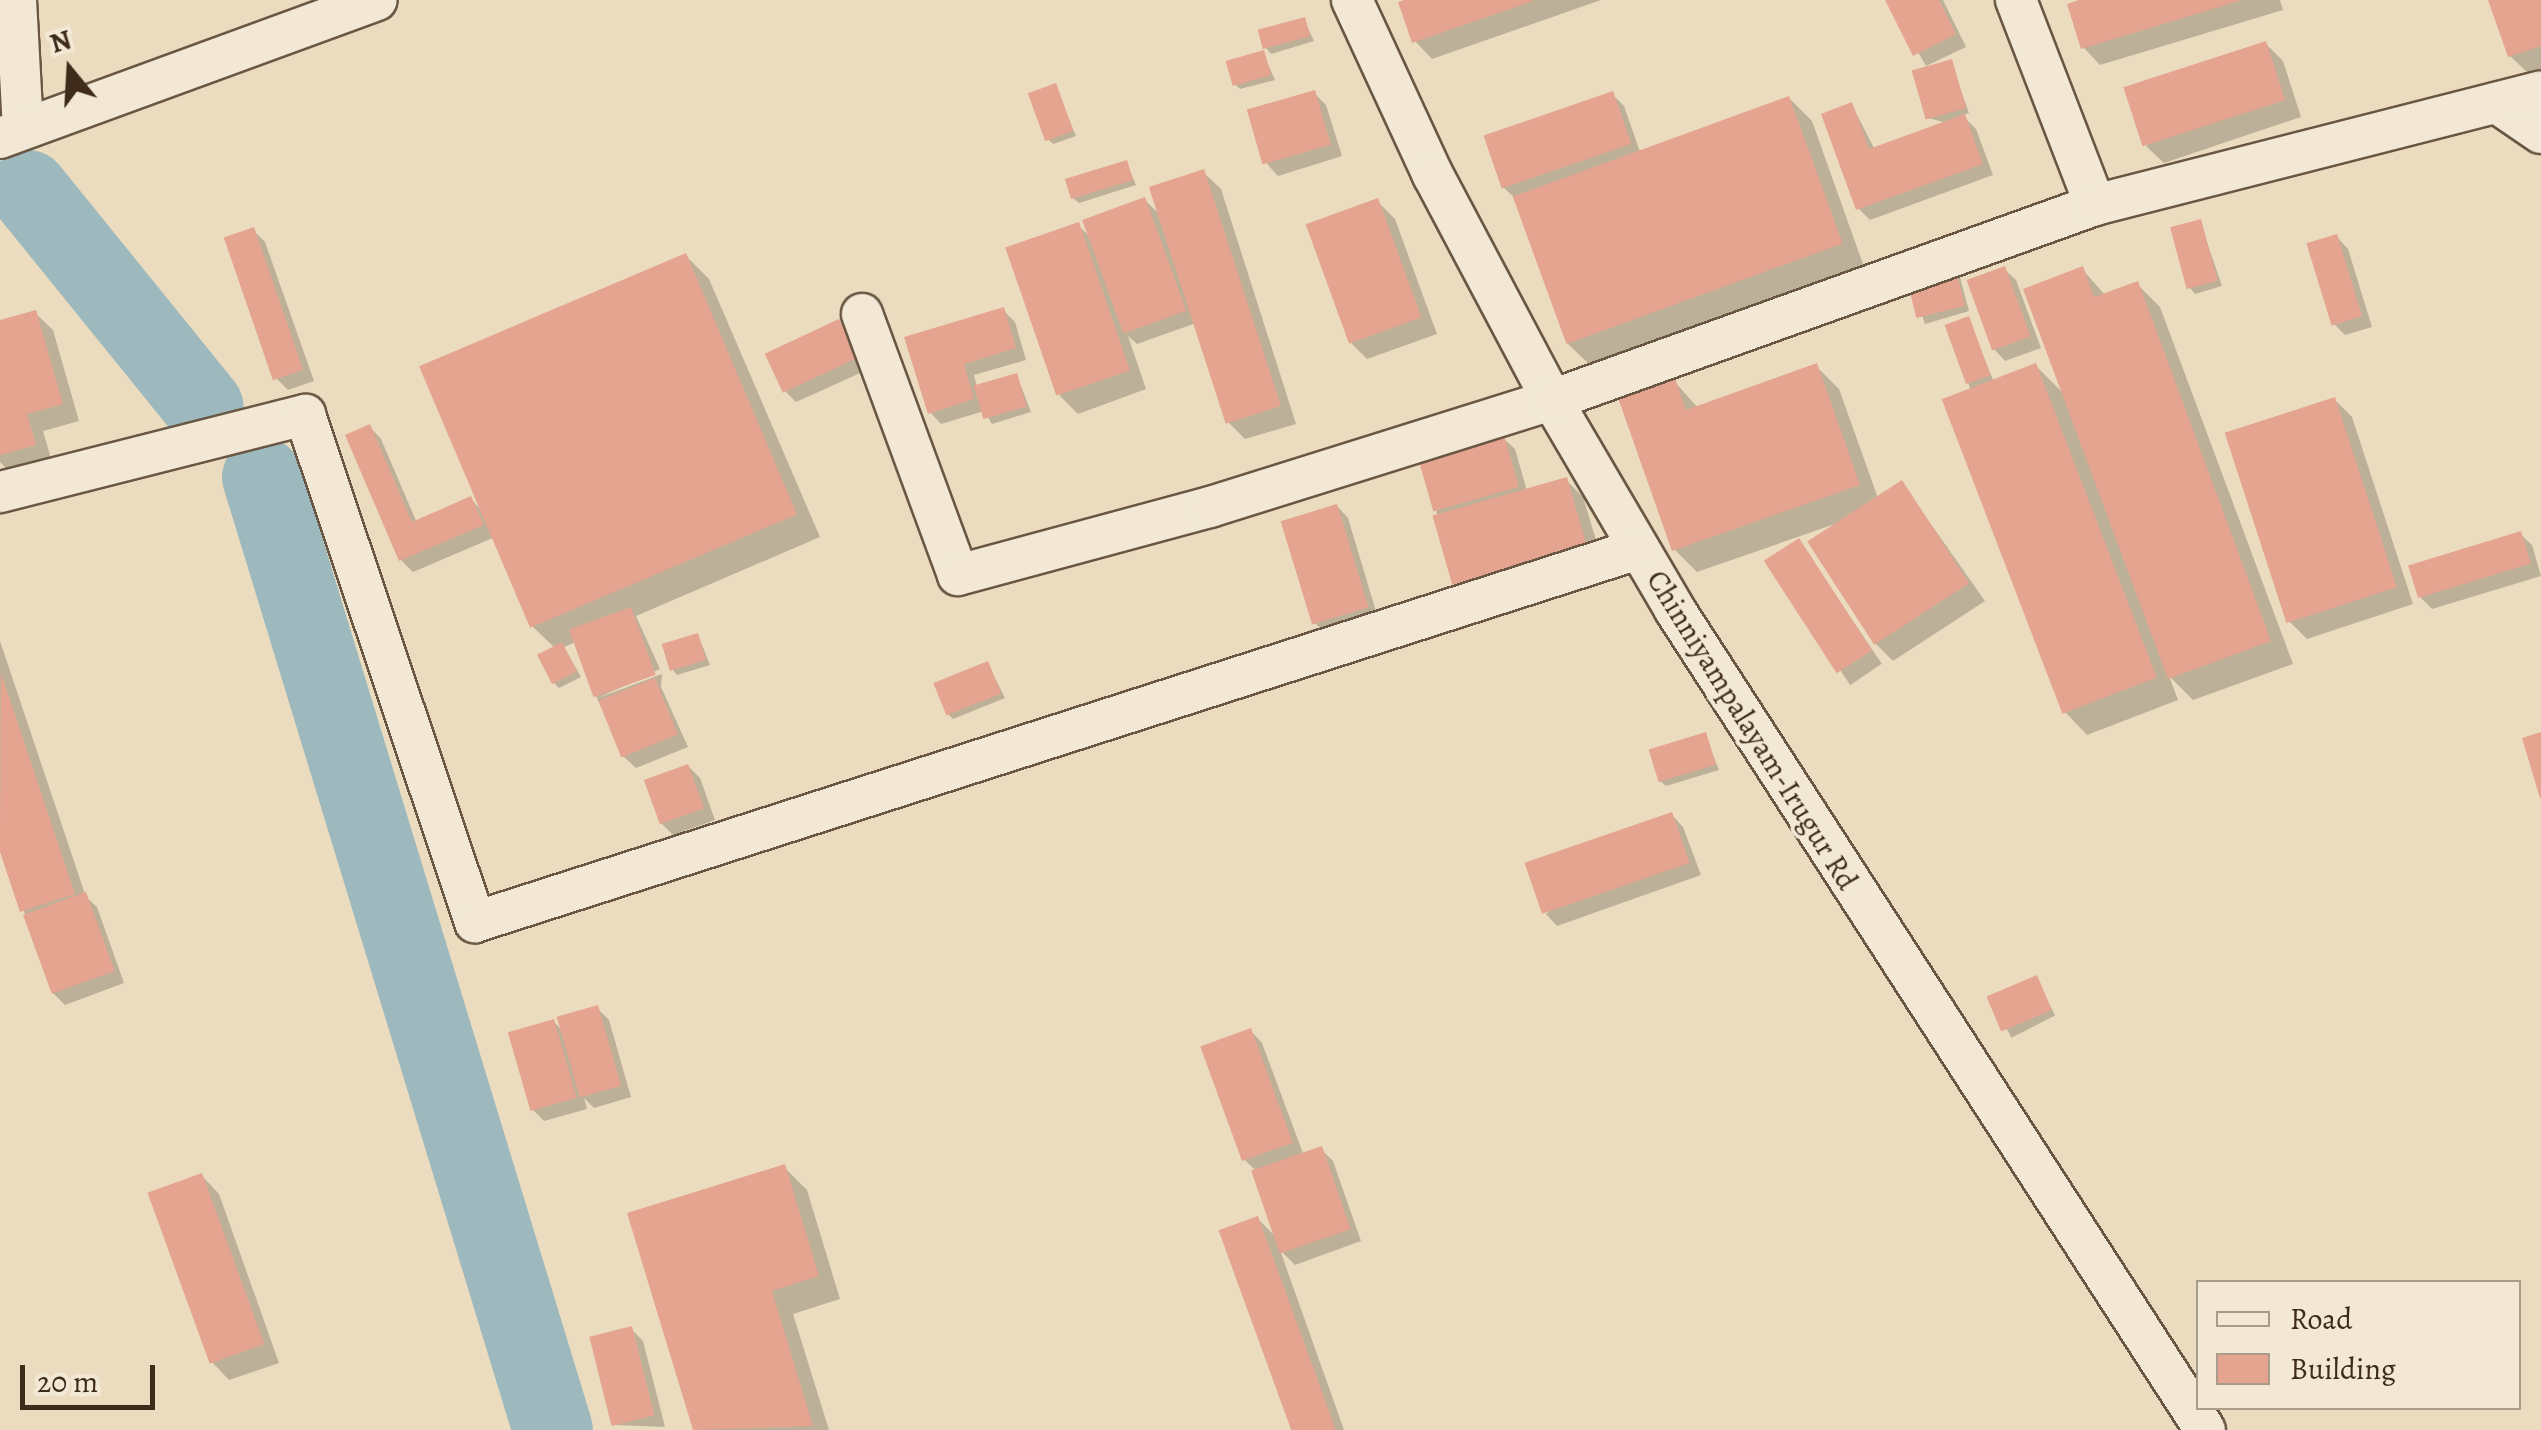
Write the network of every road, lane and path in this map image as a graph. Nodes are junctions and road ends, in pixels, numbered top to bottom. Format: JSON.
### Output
{"nodes":[{"id":1,"x":16,"y":0,"type":"edge"},
{"id":2,"x":376,"y":0,"type":"edge"},
{"id":3,"x":1352,"y":0,"type":"edge"},
{"id":4,"x":2016,"y":0,"type":"edge"},
{"id":5,"x":2541,"y":92,"type":"edge"},
{"id":6,"x":2497,"y":103,"type":"junction"},
{"id":7,"x":2541,"y":132,"type":"edge"},
{"id":8,"x":12,"y":133,"type":"edge"},
{"id":9,"x":2095,"y":205,"type":"junction"},
{"id":10,"x":862,"y":314,"type":"dead end"},
{"id":11,"x":1552,"y":400,"type":"junction"},
{"id":12,"x":0,"y":492,"type":"edge"},
{"id":13,"x":1638,"y":548,"type":"junction"},
{"id":14,"x":2206,"y":1430,"type":"edge"}],
"edges":[{"from":1,"to":8,"type":"street"},
{"from":2,"to":8,"type":"street"},
{"from":3,"to":11,"type":"street","name":"Chinniyampalayam-Irugur Rd"},
{"from":4,"to":9,"type":"street"},
{"from":5,"to":6,"type":"street"},
{"from":6,"to":7,"type":"street"},
{"from":6,"to":9,"type":"street"},
{"from":9,"to":11,"type":"street"},
{"from":10,"to":11,"type":"street"},
{"from":11,"to":13,"type":"street","name":"Chinniyampalayam-Irugur Rd"},
{"from":12,"to":13,"type":"street"},
{"from":13,"to":14,"type":"street","name":"Chinniyampalayam-Irugur Rd"}]}
